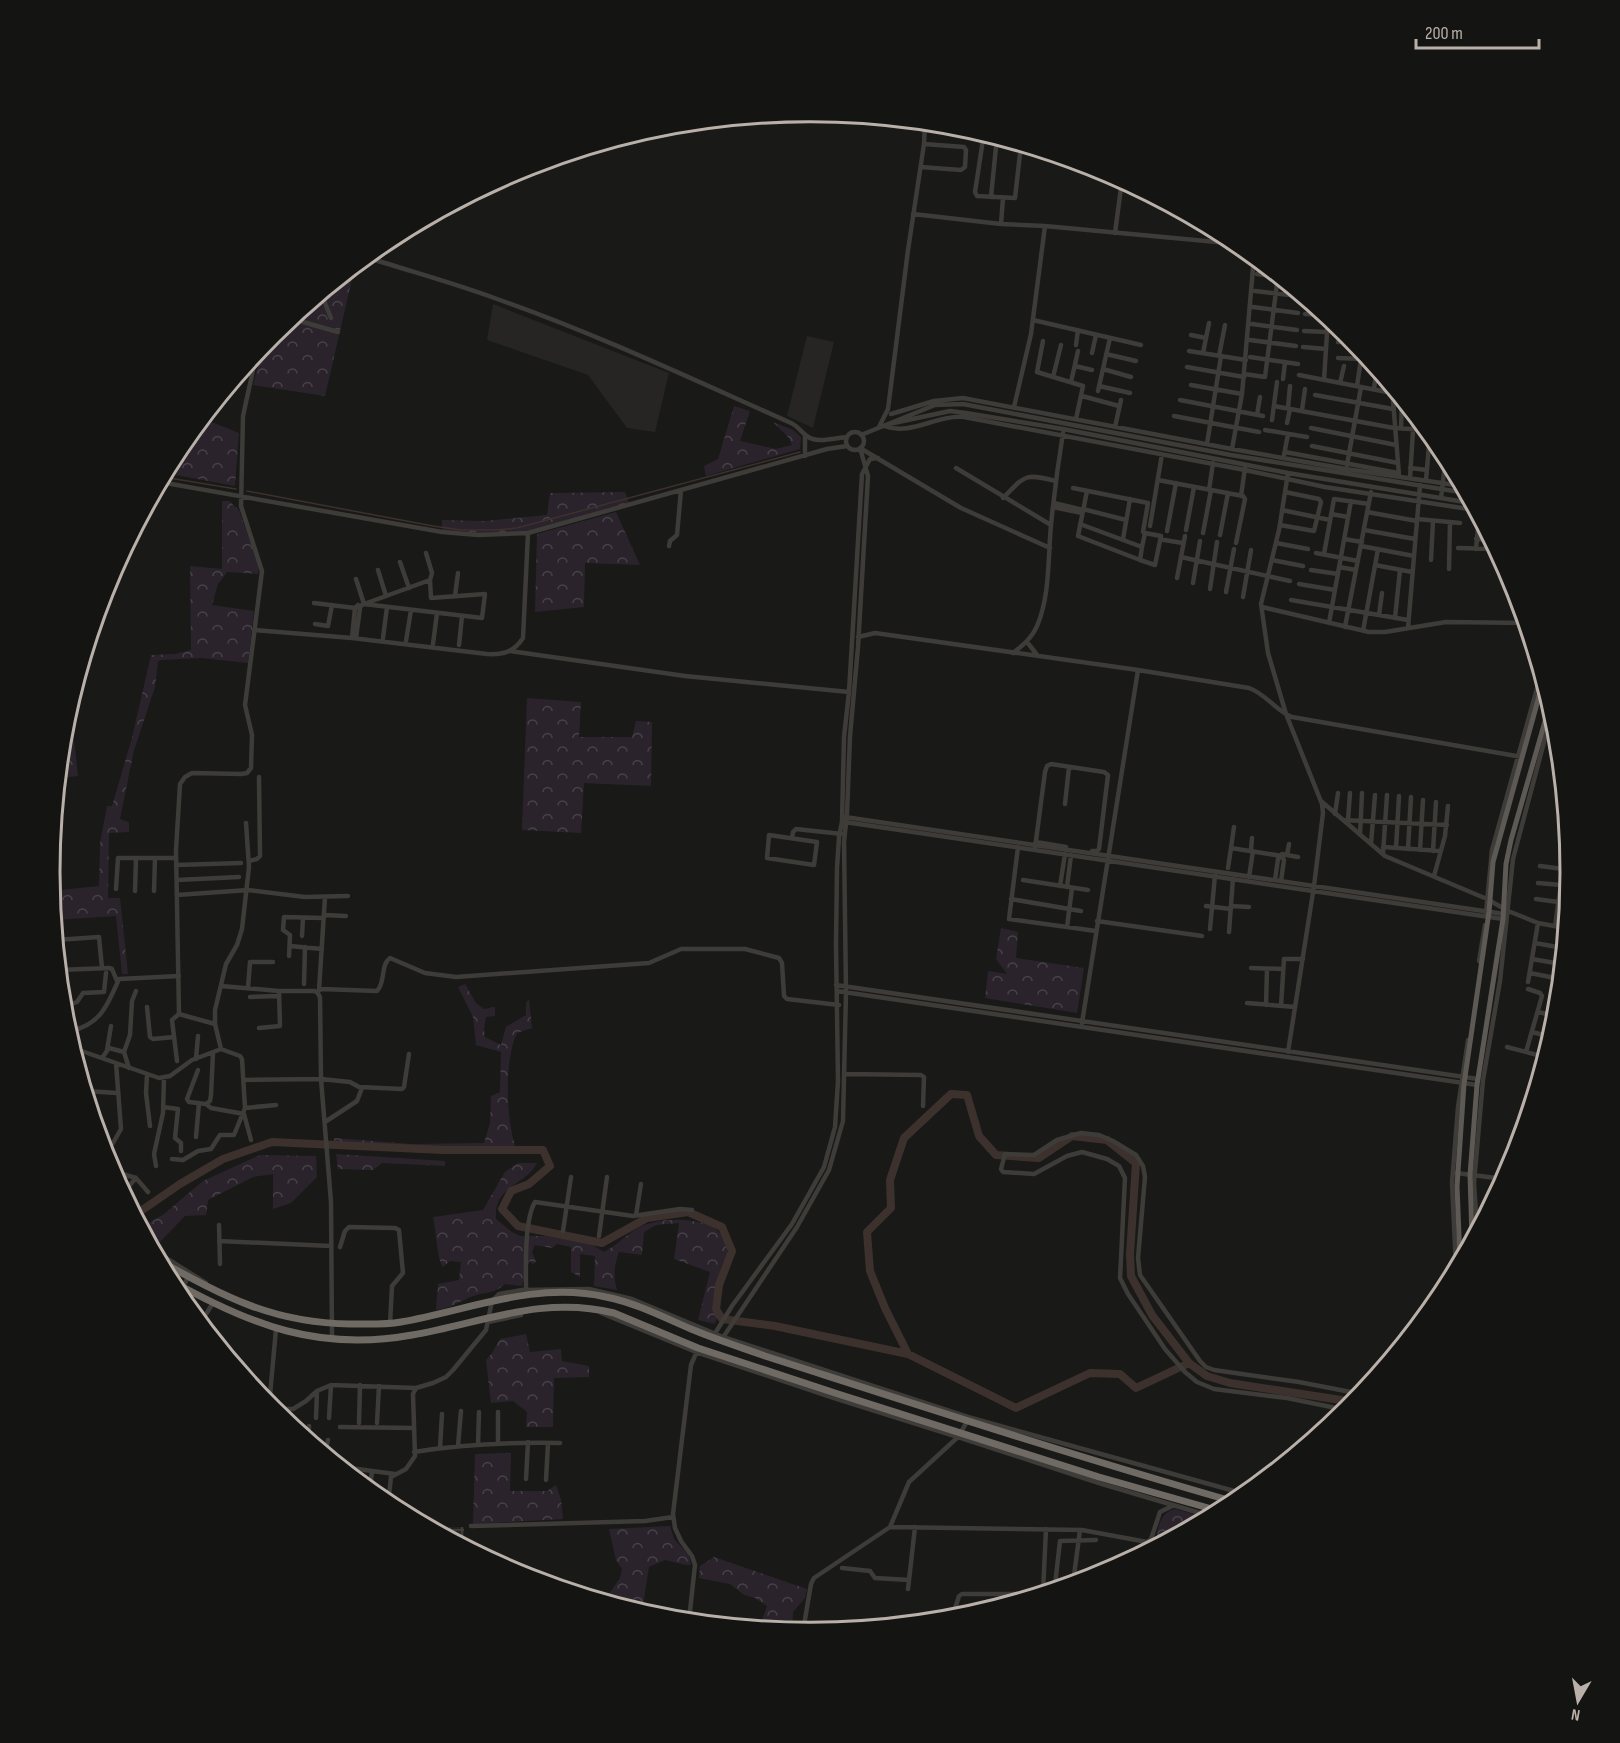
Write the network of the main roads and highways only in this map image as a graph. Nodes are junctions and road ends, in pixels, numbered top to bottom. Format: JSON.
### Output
{"nodes":[{"id":1,"x":1539,"y":698,"type":"edge"},
{"id":2,"x":1546,"y":725,"type":"edge"},
{"id":3,"x":1472,"y":1224,"type":"edge"},
{"id":4,"x":1459,"y":1248,"type":"edge"},
{"id":5,"x":173,"y":1267,"type":"edge"},
{"id":6,"x":191,"y":1294,"type":"edge"},
{"id":7,"x":425,"y":1317,"type":"junction"},
{"id":8,"x":429,"y":1332,"type":"junction"},
{"id":9,"x":1029,"y":1455,"type":"junction"},
{"id":10,"x":1036,"y":1462,"type":"road end"},
{"id":11,"x":1222,"y":1498,"type":"edge"},
{"id":12,"x":1204,"y":1509,"type":"edge"}],
"edges":[{"from":1,"to":4,"type":"main road"},
{"from":2,"to":3,"type":"main road"},
{"from":5,"to":7,"type":"highway"},
{"from":6,"to":8,"type":"highway"},
{"from":7,"to":8,"type":"highway"},
{"from":7,"to":11,"type":"highway"},
{"from":8,"to":9,"type":"highway"},
{"from":9,"to":10,"type":"highway"},
{"from":9,"to":12,"type":"highway"}]}
